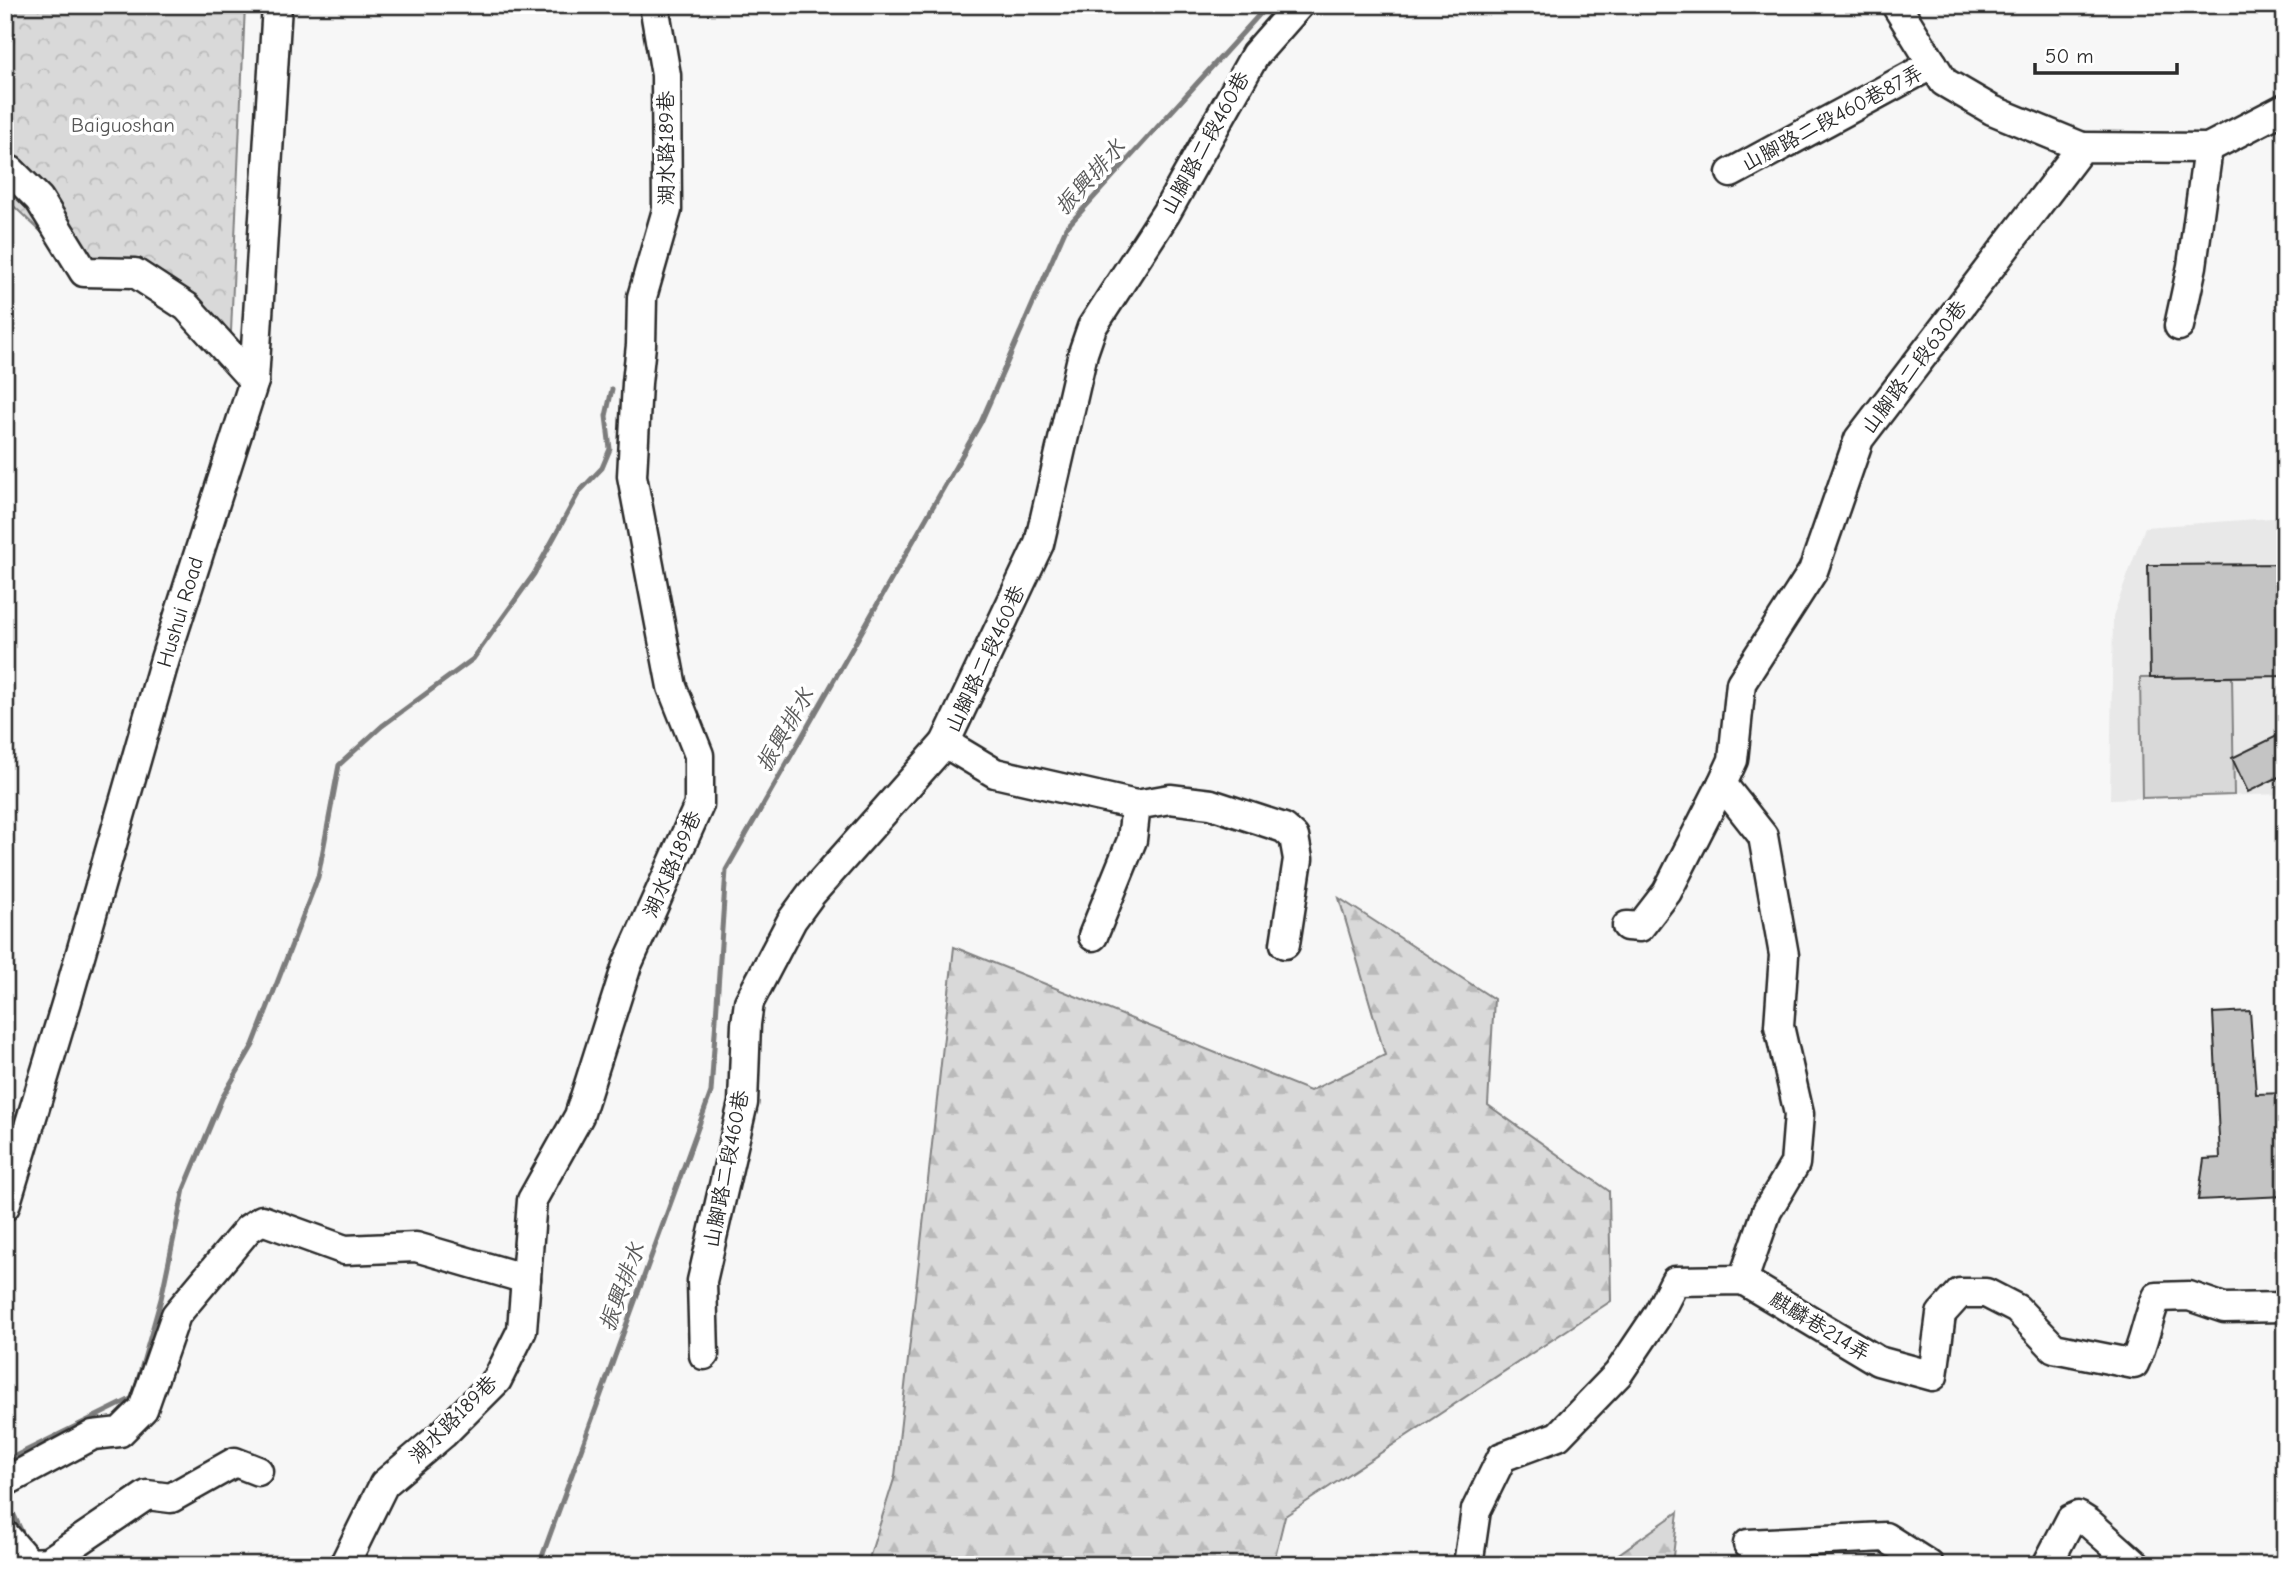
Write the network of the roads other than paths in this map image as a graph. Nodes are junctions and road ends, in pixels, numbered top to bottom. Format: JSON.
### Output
{"nodes":[{"id":1,"x":276,"y":5,"type":"edge"},
{"id":2,"x":654,"y":5,"type":"edge"},
{"id":3,"x":1299,"y":5,"type":"edge"},
{"id":4,"x":1896,"y":5,"type":"edge"},
{"id":5,"x":1933,"y":64,"type":"junction"},
{"id":6,"x":2285,"y":108,"type":"edge"},
{"id":7,"x":2082,"y":147,"type":"junction"},
{"id":8,"x":2208,"y":148,"type":"junction"},
{"id":9,"x":5,"y":169,"type":"edge"},
{"id":10,"x":1731,"y":173,"type":"dead end"},
{"id":11,"x":2179,"y":326,"type":"dead end"},
{"id":12,"x":254,"y":381,"type":"junction"},
{"id":13,"x":945,"y":743,"type":"junction"},
{"id":14,"x":1722,"y":784,"type":"junction"},
{"id":15,"x":1136,"y":805,"type":"junction"},
{"id":16,"x":1628,"y":926,"type":"dead end"},
{"id":17,"x":1093,"y":936,"type":"dead end"},
{"id":18,"x":1285,"y":944,"type":"dead end"},
{"id":19,"x":5,"y":1206,"type":"edge"},
{"id":20,"x":526,"y":1279,"type":"junction"},
{"id":21,"x":1743,"y":1280,"type":"junction"},
{"id":22,"x":2285,"y":1307,"type":"edge"},
{"id":23,"x":704,"y":1355,"type":"dead end"},
{"id":24,"x":258,"y":1472,"type":"dead end"},
{"id":25,"x":5,"y":1482,"type":"edge"},
{"id":26,"x":5,"y":1535,"type":"edge"},
{"id":27,"x":1748,"y":1544,"type":"dead end"},
{"id":28,"x":344,"y":1565,"type":"edge"},
{"id":29,"x":1468,"y":1565,"type":"edge"},
{"id":30,"x":1929,"y":1565,"type":"edge"},
{"id":31,"x":2047,"y":1565,"type":"edge"},
{"id":32,"x":2136,"y":1565,"type":"edge"}],
"edges":[{"from":1,"to":12,"type":"street","name":"Hushui Road"},
{"from":2,"to":20,"type":"street","name":"湖水路189巷"},
{"from":3,"to":13,"type":"street","name":"山腳路二段460巷"},
{"from":4,"to":5,"type":"street","name":"山腳路二段460巷87弄"},
{"from":5,"to":7,"type":"street","name":"山腳路二段460巷87弄"},
{"from":5,"to":10,"type":"street","name":"山腳路二段460巷87弄"},
{"from":6,"to":8,"type":"street"},
{"from":7,"to":8,"type":"street"},
{"from":7,"to":14,"type":"street","name":"山腳路二段630巷"},
{"from":8,"to":11,"type":"street"},
{"from":9,"to":12,"type":"street"},
{"from":12,"to":19,"type":"street","name":"Hushui Road"},
{"from":13,"to":15,"type":"street"},
{"from":13,"to":23,"type":"street","name":"山腳路二段460巷"},
{"from":14,"to":16,"type":"street","name":"山腳路二段630巷"},
{"from":14,"to":21,"type":"street"},
{"from":15,"to":17,"type":"street"},
{"from":15,"to":18,"type":"street"},
{"from":20,"to":25,"type":"street"},
{"from":20,"to":28,"type":"street","name":"湖水路189巷"},
{"from":21,"to":22,"type":"street","name":"麒麟巷214弄"},
{"from":21,"to":29,"type":"street"},
{"from":24,"to":26,"type":"street"},
{"from":27,"to":30,"type":"street"},
{"from":31,"to":32,"type":"street"}]}
